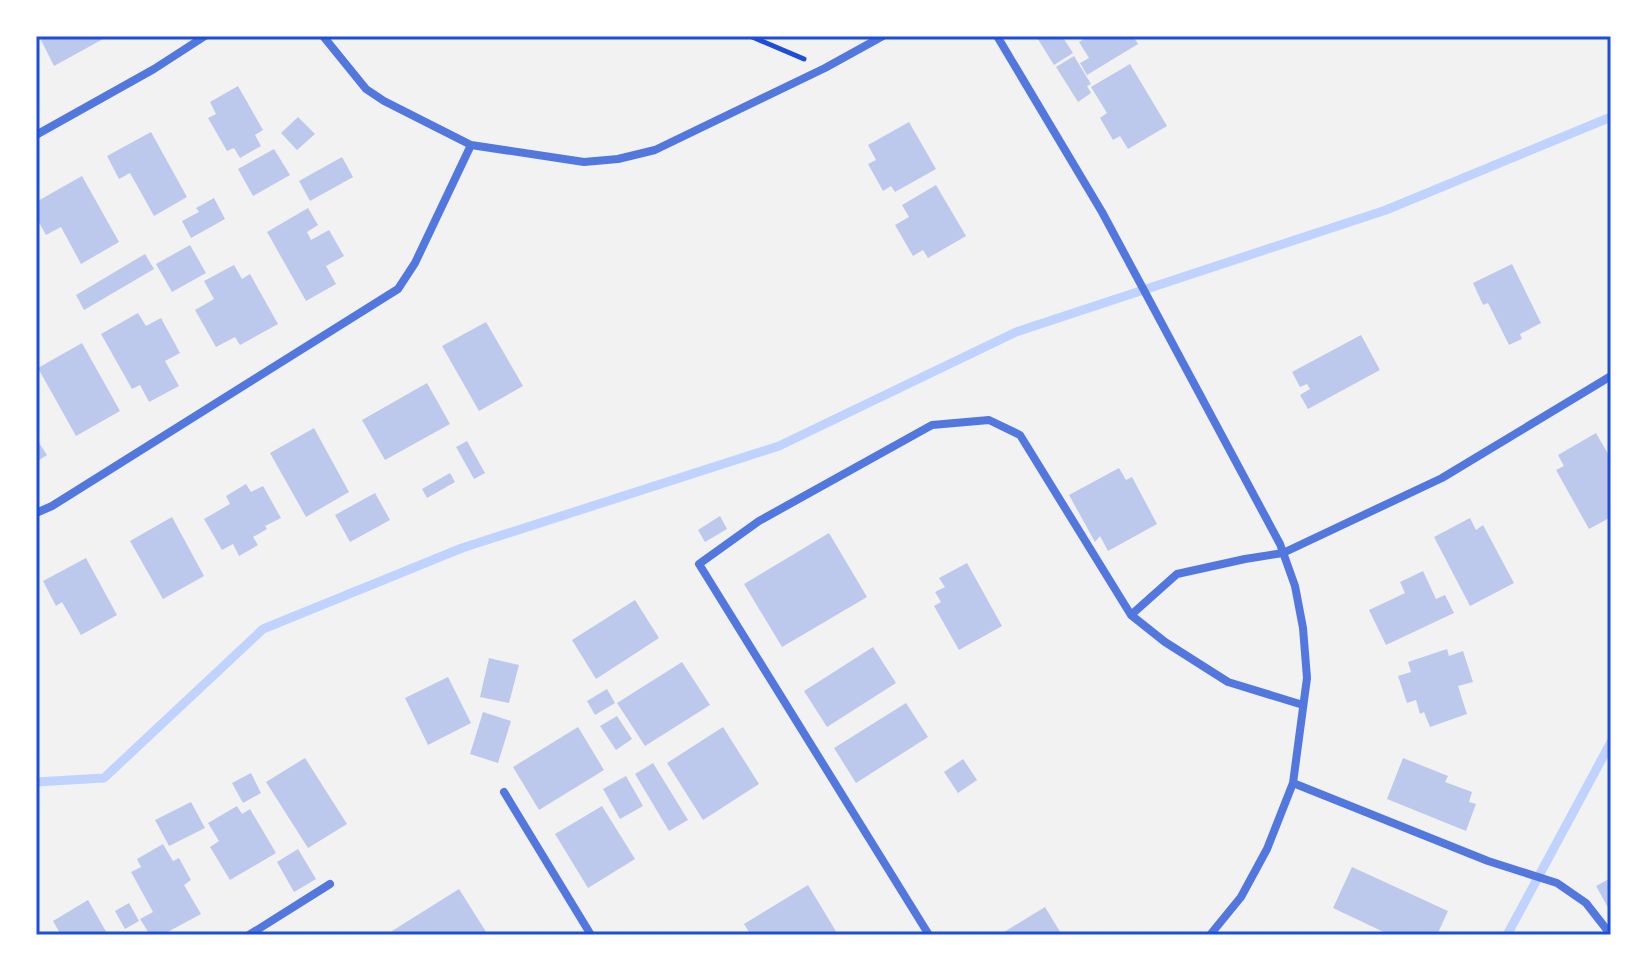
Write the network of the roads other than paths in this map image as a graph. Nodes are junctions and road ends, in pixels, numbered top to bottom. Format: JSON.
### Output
{"nodes":[{"id":1,"x":205,"y":36,"type":"edge"},
{"id":2,"x":323,"y":36,"type":"edge"},
{"id":3,"x":883,"y":36,"type":"edge"},
{"id":4,"x":997,"y":36,"type":"edge"},
{"id":5,"x":36,"y":135,"type":"edge"},
{"id":6,"x":471,"y":145,"type":"junction"},
{"id":7,"x":1611,"y":376,"type":"edge"},
{"id":8,"x":36,"y":513,"type":"edge"},
{"id":9,"x":1283,"y":553,"type":"junction"},
{"id":10,"x":1131,"y":615,"type":"junction"},
{"id":11,"x":1303,"y":705,"type":"junction"},
{"id":12,"x":1293,"y":783,"type":"junction"},
{"id":13,"x":504,"y":792,"type":"dead end"},
{"id":14,"x":330,"y":884,"type":"dead end"},
{"id":15,"x":249,"y":935,"type":"edge"},
{"id":16,"x":591,"y":935,"type":"edge"},
{"id":17,"x":929,"y":935,"type":"edge"},
{"id":18,"x":1210,"y":935,"type":"edge"},
{"id":19,"x":1611,"y":935,"type":"edge"}],
"edges":[{"from":1,"to":5,"type":"street"},
{"from":2,"to":6,"type":"street"},
{"from":3,"to":6,"type":"street"},
{"from":4,"to":9,"type":"street"},
{"from":6,"to":8,"type":"street"},
{"from":7,"to":9,"type":"street"},
{"from":9,"to":10,"type":"street"},
{"from":9,"to":11,"type":"street"},
{"from":10,"to":11,"type":"street"},
{"from":10,"to":17,"type":"street"},
{"from":11,"to":12,"type":"street"},
{"from":12,"to":18,"type":"street"},
{"from":12,"to":19,"type":"street"},
{"from":13,"to":16,"type":"street"},
{"from":14,"to":15,"type":"street"}]}
